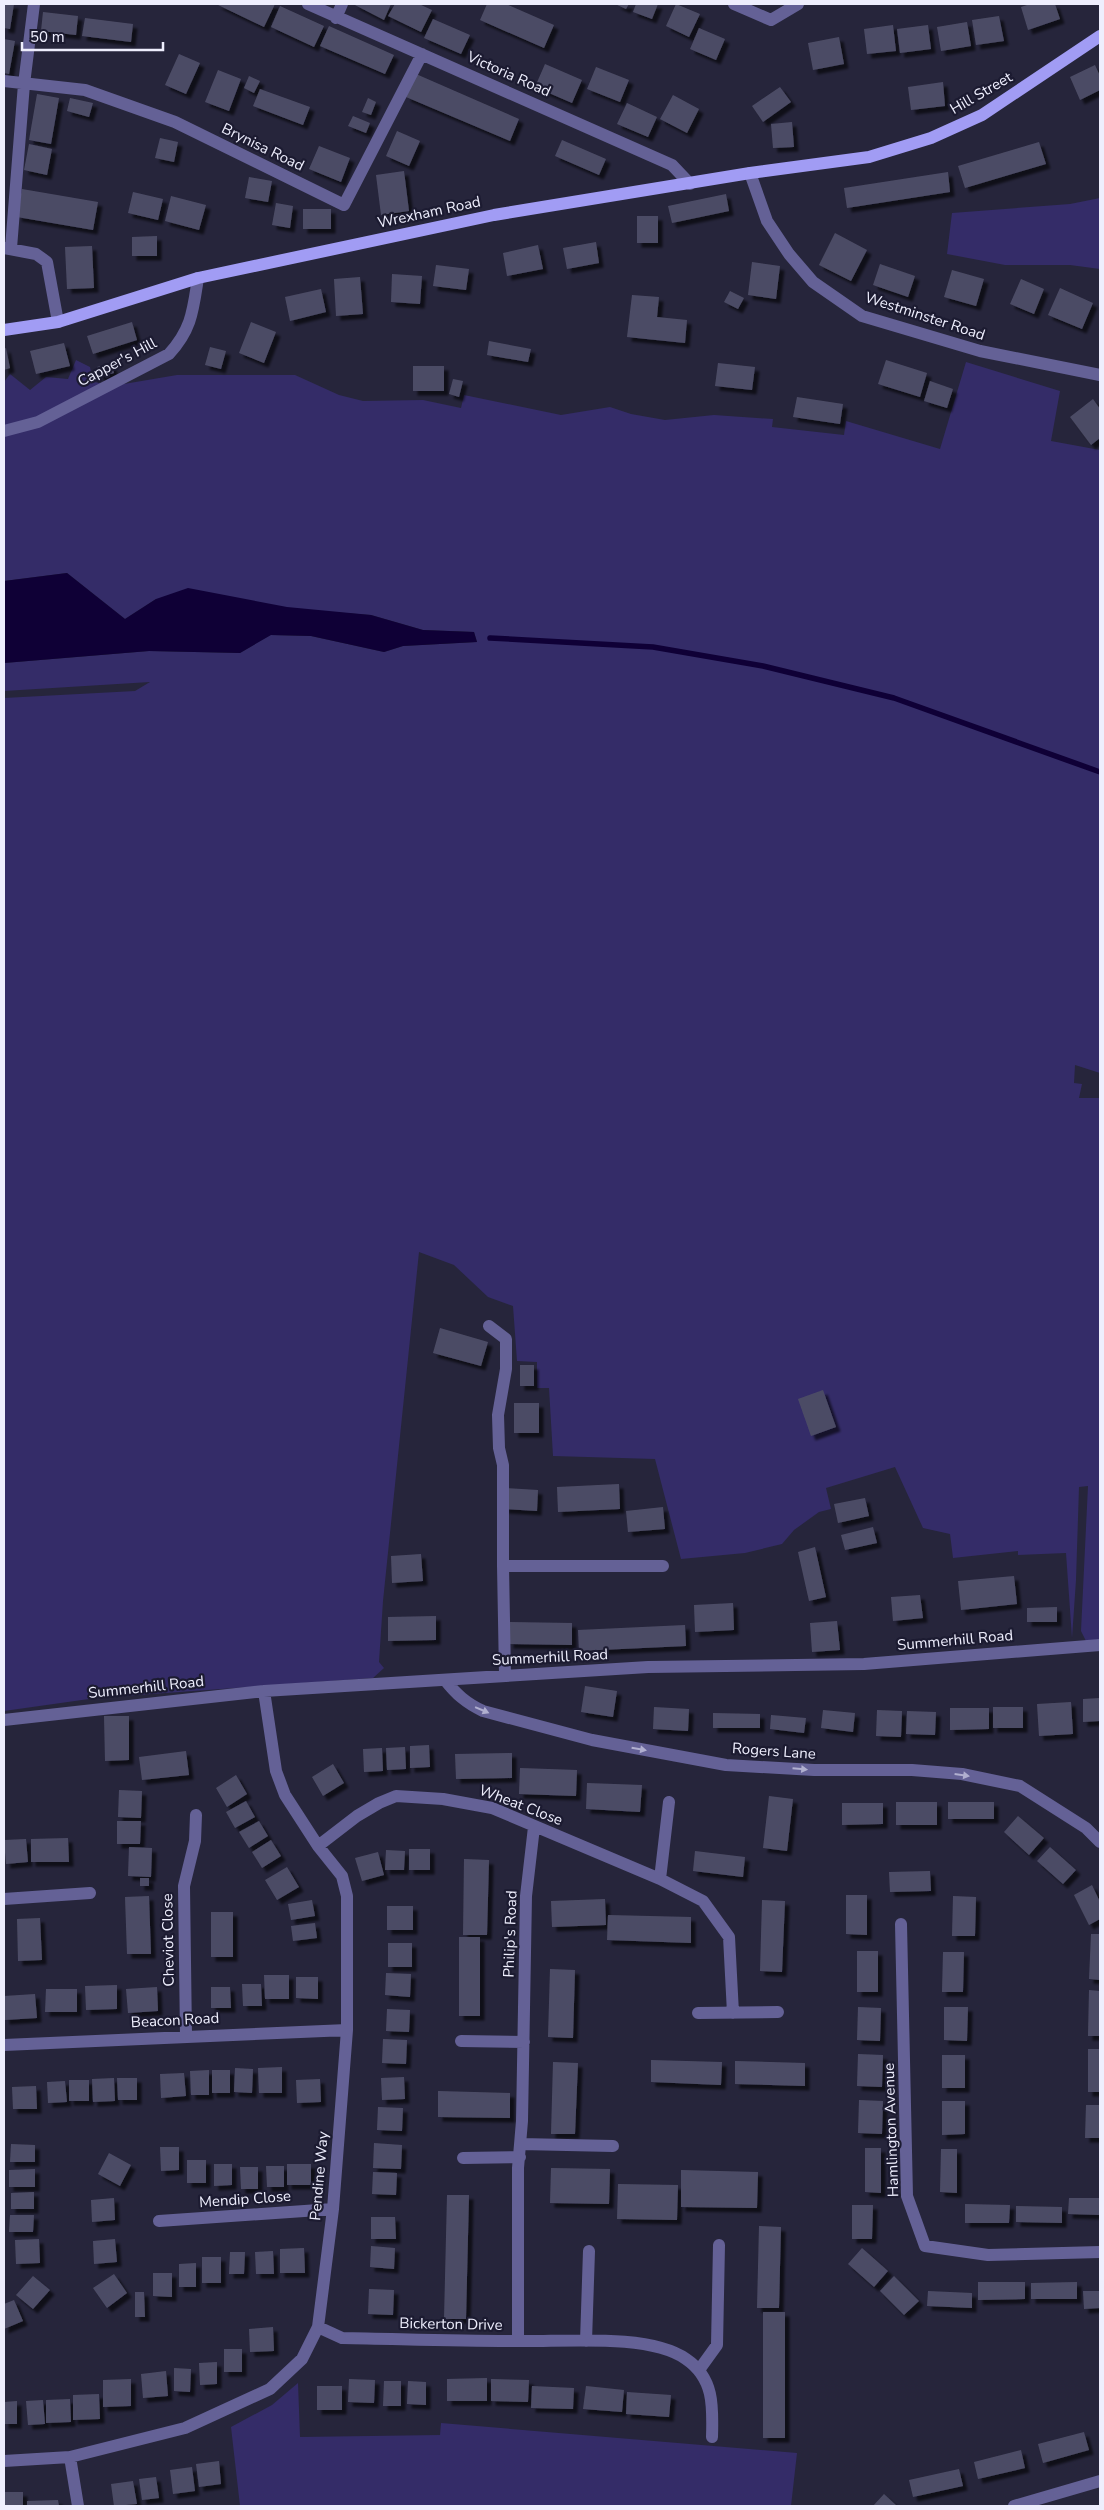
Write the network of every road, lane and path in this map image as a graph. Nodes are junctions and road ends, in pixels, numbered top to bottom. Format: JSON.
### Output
{"nodes":[{"id":1,"x":34,"y":4,"type":"edge"},
{"id":2,"x":308,"y":4,"type":"edge"},
{"id":3,"x":342,"y":4,"type":"edge"},
{"id":4,"x":734,"y":4,"type":"edge"},
{"id":5,"x":798,"y":4,"type":"edge"},
{"id":6,"x":336,"y":18,"type":"junction"},
{"id":7,"x":1100,"y":36,"type":"edge"},
{"id":8,"x":422,"y":54,"type":"junction"},
{"id":9,"x":4,"y":81,"type":"edge"},
{"id":10,"x":24,"y":84,"type":"junction"},
{"id":11,"x":869,"y":157,"type":"joint"},
{"id":12,"x":750,"y":173,"type":"junction"},
{"id":13,"x":690,"y":184,"type":"junction"},
{"id":14,"x":7,"y":248,"type":"edge"},
{"id":15,"x":198,"y":278,"type":"junction"},
{"id":16,"x":58,"y":322,"type":"junction"},
{"id":17,"x":4,"y":330,"type":"edge"},
{"id":18,"x":1100,"y":375,"type":"edge"},
{"id":19,"x":4,"y":431,"type":"edge"},
{"id":20,"x":490,"y":1326,"type":"dead end"},
{"id":21,"x":503,"y":1566,"type":"junction"},
{"id":22,"x":664,"y":1566,"type":"dead end"},
{"id":23,"x":1100,"y":1645,"type":"edge"},
{"id":24,"x":505,"y":1675,"type":"junction"},
{"id":25,"x":445,"y":1680,"type":"junction"},
{"id":26,"x":264,"y":1691,"type":"junction"},
{"id":27,"x":4,"y":1720,"type":"edge"},
{"id":28,"x":669,"y":1802,"type":"dead end"},
{"id":29,"x":196,"y":1815,"type":"dead end"},
{"id":30,"x":534,"y":1827,"type":"junction"},
{"id":31,"x":1100,"y":1842,"type":"edge"},
{"id":32,"x":318,"y":1846,"type":"junction"},
{"id":33,"x":660,"y":1879,"type":"junction"},
{"id":34,"x":90,"y":1893,"type":"dead end"},
{"id":35,"x":4,"y":1898,"type":"edge"},
{"id":36,"x":901,"y":1924,"type":"dead end"},
{"id":37,"x":778,"y":2012,"type":"dead end"},
{"id":38,"x":698,"y":2013,"type":"dead end"},
{"id":39,"x":733,"y":2013,"type":"junction"},
{"id":40,"x":347,"y":2030,"type":"junction"},
{"id":41,"x":186,"y":2036,"type":"junction"},
{"id":42,"x":461,"y":2041,"type":"dead end"},
{"id":43,"x":524,"y":2042,"type":"junction"},
{"id":44,"x":4,"y":2045,"type":"edge"},
{"id":45,"x":613,"y":2146,"type":"dead end"},
{"id":46,"x":521,"y":2150,"type":"junction"},
{"id":47,"x":463,"y":2158,"type":"dead end"},
{"id":48,"x":333,"y":2209,"type":"junction"},
{"id":49,"x":159,"y":2221,"type":"dead end"},
{"id":50,"x":720,"y":2246,"type":"dead end"},
{"id":51,"x":589,"y":2251,"type":"dead end"},
{"id":52,"x":1100,"y":2252,"type":"edge"},
{"id":53,"x":318,"y":2327,"type":"junction"},
{"id":54,"x":518,"y":2341,"type":"junction"},
{"id":55,"x":586,"y":2341,"type":"junction"},
{"id":56,"x":699,"y":2370,"type":"junction"},
{"id":57,"x":712,"y":2437,"type":"dead end"},
{"id":58,"x":70,"y":2457,"type":"junction"},
{"id":59,"x":4,"y":2461,"type":"edge"},
{"id":60,"x":1100,"y":2481,"type":"edge"},
{"id":61,"x":78,"y":2506,"type":"edge"},
{"id":62,"x":1014,"y":2506,"type":"edge"}],
"edges":[{"from":1,"to":10,"type":"street"},
{"from":2,"to":6,"type":"street","name":"Victoria Road"},
{"from":3,"to":6,"type":"street"},
{"from":4,"to":5,"type":"street"},
{"from":6,"to":8,"type":"street","name":"Victoria Road"},
{"from":7,"to":11,"type":"main road","name":"Hill Street"},
{"from":8,"to":10,"type":"street","name":"Brynisa Road"},
{"from":8,"to":13,"type":"street","name":"Victoria Road"},
{"from":9,"to":10,"type":"street","name":"Brynisa Road"},
{"from":10,"to":14,"type":"street"},
{"from":11,"to":12,"type":"main road","name":"Wrexham Road"},
{"from":12,"to":13,"type":"main road","name":"Wrexham Road"},
{"from":12,"to":18,"type":"street","name":"Westminster Road"},
{"from":13,"to":15,"type":"main road","name":"Wrexham Road"},
{"from":14,"to":16,"type":"street"},
{"from":15,"to":16,"type":"main road","name":"Wrexham Road"},
{"from":15,"to":19,"type":"street","name":"Capper's Hill"},
{"from":16,"to":17,"type":"main road","name":"Wrexham Road"},
{"from":20,"to":21,"type":"street"},
{"from":21,"to":22,"type":"street"},
{"from":21,"to":24,"type":"street"},
{"from":23,"to":24,"type":"street","name":"Summerhill Road"},
{"from":24,"to":25,"type":"street","name":"Summerhill Road"},
{"from":25,"to":26,"type":"street","name":"Summerhill Road"},
{"from":25,"to":31,"type":"street","name":"Rogers Lane","one_way":true},
{"from":26,"to":27,"type":"street","name":"Summerhill Road"},
{"from":26,"to":32,"type":"street","name":"Pendine Way"},
{"from":28,"to":33,"type":"street"},
{"from":29,"to":41,"type":"street","name":"Cheviot Close"},
{"from":30,"to":32,"type":"street","name":"Wheat Close"},
{"from":30,"to":33,"type":"street","name":"Wheat Close"},
{"from":30,"to":43,"type":"street","name":"Philip's Road"},
{"from":32,"to":40,"type":"street","name":"Pendine Way"},
{"from":33,"to":39,"type":"street","name":"Wheat Close"},
{"from":34,"to":35,"type":"street"},
{"from":36,"to":52,"type":"street","name":"Hamlington Avenue"},
{"from":37,"to":39,"type":"street"},
{"from":38,"to":39,"type":"street"},
{"from":40,"to":41,"type":"street","name":"Beacon Road"},
{"from":40,"to":48,"type":"street","name":"Pendine Way"},
{"from":41,"to":44,"type":"street","name":"Beacon Road"},
{"from":42,"to":43,"type":"street"},
{"from":43,"to":46,"type":"street","name":"Philip's Road"},
{"from":45,"to":46,"type":"street"},
{"from":46,"to":47,"type":"street"},
{"from":46,"to":54,"type":"street","name":"Philip's Road"},
{"from":48,"to":49,"type":"street","name":"Mendip Close"},
{"from":48,"to":53,"type":"street","name":"Pendine Way"},
{"from":50,"to":56,"type":"street"},
{"from":51,"to":55,"type":"street"},
{"from":53,"to":54,"type":"street","name":"Bickerton Drive"},
{"from":53,"to":58,"type":"street","name":"Pendine Way"},
{"from":54,"to":55,"type":"street","name":"Bickerton Drive"},
{"from":55,"to":56,"type":"street","name":"Bickerton Drive"},
{"from":56,"to":57,"type":"street","name":"Bickerton Drive"},
{"from":58,"to":59,"type":"street","name":"Pendine Way"},
{"from":58,"to":61,"type":"street"},
{"from":60,"to":62,"type":"street"}]}
